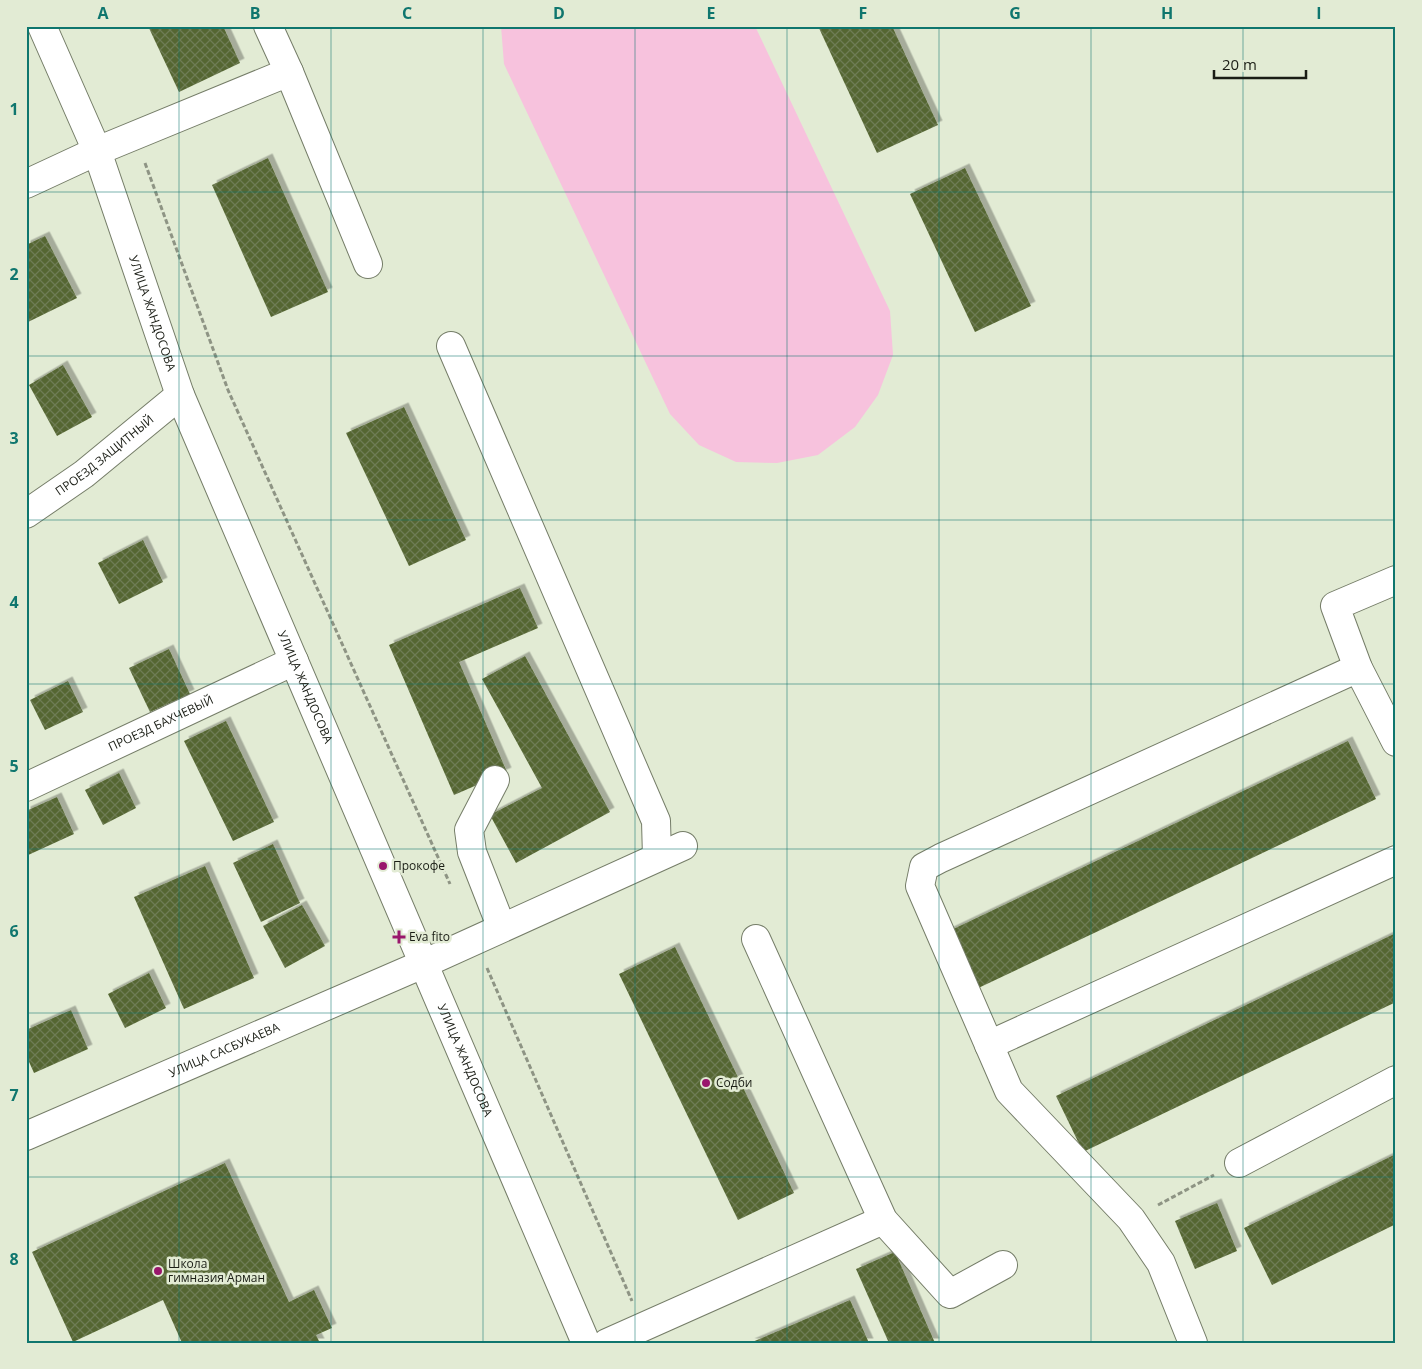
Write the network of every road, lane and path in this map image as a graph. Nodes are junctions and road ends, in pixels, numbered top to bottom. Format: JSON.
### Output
{"nodes":[{"id":1,"x":42,"y":26,"type":"edge"},
{"id":2,"x":268,"y":26,"type":"edge"},
{"id":3,"x":289,"y":72,"type":"junction"},
{"id":4,"x":135,"y":136,"type":"junction"},
{"id":5,"x":97,"y":151,"type":"junction"},
{"id":6,"x":26,"y":184,"type":"edge"},
{"id":7,"x":368,"y":264,"type":"dead end"},
{"id":8,"x":450,"y":346,"type":"dead end"},
{"id":9,"x":180,"y":395,"type":"junction"},
{"id":10,"x":26,"y":514,"type":"edge"},
{"id":11,"x":1396,"y":580,"type":"edge"},
{"id":12,"x":294,"y":661,"type":"junction"},
{"id":13,"x":1358,"y":668,"type":"junction"},
{"id":14,"x":1396,"y":742,"type":"edge"},
{"id":15,"x":495,"y":780,"type":"dead end"},
{"id":16,"x":26,"y":787,"type":"edge"},
{"id":17,"x":683,"y":846,"type":"dead end"},
{"id":18,"x":657,"y":857,"type":"junction"},
{"id":19,"x":1396,"y":860,"type":"edge"},
{"id":20,"x":451,"y":886,"type":"dead end"},
{"id":21,"x":501,"y":926,"type":"junction"},
{"id":22,"x":756,"y":938,"type":"dead end"},
{"id":23,"x":475,"y":940,"type":"junction"},
{"id":24,"x":423,"y":964,"type":"junction"},
{"id":25,"x":989,"y":1045,"type":"junction"},
{"id":26,"x":1396,"y":1080,"type":"edge"},
{"id":27,"x":26,"y":1136,"type":"edge"},
{"id":28,"x":1239,"y":1163,"type":"joint"},
{"id":29,"x":1131,"y":1219,"type":"junction"},
{"id":30,"x":883,"y":1220,"type":"junction"},
{"id":31,"x":1003,"y":1265,"type":"dead end"},
{"id":32,"x":643,"y":1326,"type":"junction"},
{"id":33,"x":586,"y":1343,"type":"edge"},
{"id":34,"x":606,"y":1343,"type":"edge"},
{"id":35,"x":1193,"y":1343,"type":"edge"}],
"edges":[{"from":1,"to":5,"type":"street","name":"УЛИЦА ЖАНДОСОВА"},
{"from":2,"to":3,"type":"street"},
{"from":3,"to":4,"type":"street"},
{"from":3,"to":7,"type":"street"},
{"from":4,"to":5,"type":"street"},
{"from":4,"to":20,"type":"path"},
{"from":5,"to":6,"type":"street"},
{"from":5,"to":9,"type":"street","name":"УЛИЦА ЖАНДОСОВА"},
{"from":8,"to":18,"type":"street"},
{"from":9,"to":10,"type":"street","name":"ПРОЕЗД ЗАЩИТНЫЙ"},
{"from":9,"to":12,"type":"street","name":"УЛИЦА ЖАНДОСОВА"},
{"from":11,"to":13,"type":"street"},
{"from":12,"to":16,"type":"street","name":"ПРОЕЗД БАХЧЕВЫЙ"},
{"from":12,"to":24,"type":"street","name":"УЛИЦА ЖАНДОСОВА"},
{"from":13,"to":14,"type":"street"},
{"from":13,"to":25,"type":"street"},
{"from":15,"to":21,"type":"street"},
{"from":17,"to":18,"type":"street","name":"УЛИЦА САСБУКАЕВА"},
{"from":18,"to":21,"type":"street","name":"УЛИЦА САСБУКАЕВА"},
{"from":19,"to":25,"type":"street"},
{"from":21,"to":23,"type":"street","name":"УЛИЦА САСБУКАЕВА"},
{"from":22,"to":30,"type":"street"},
{"from":23,"to":24,"type":"street","name":"УЛИЦА САСБУКАЕВА"},
{"from":23,"to":32,"type":"path"},
{"from":24,"to":27,"type":"street","name":"УЛИЦА САСБУКАЕВА"},
{"from":24,"to":33,"type":"street","name":"УЛИЦА ЖАНДОСОВА"},
{"from":25,"to":29,"type":"street"},
{"from":26,"to":28,"type":"street"},
{"from":28,"to":29,"type":"path"},
{"from":29,"to":35,"type":"street"},
{"from":30,"to":31,"type":"street"},
{"from":30,"to":32,"type":"street"},
{"from":32,"to":34,"type":"street"}]}
